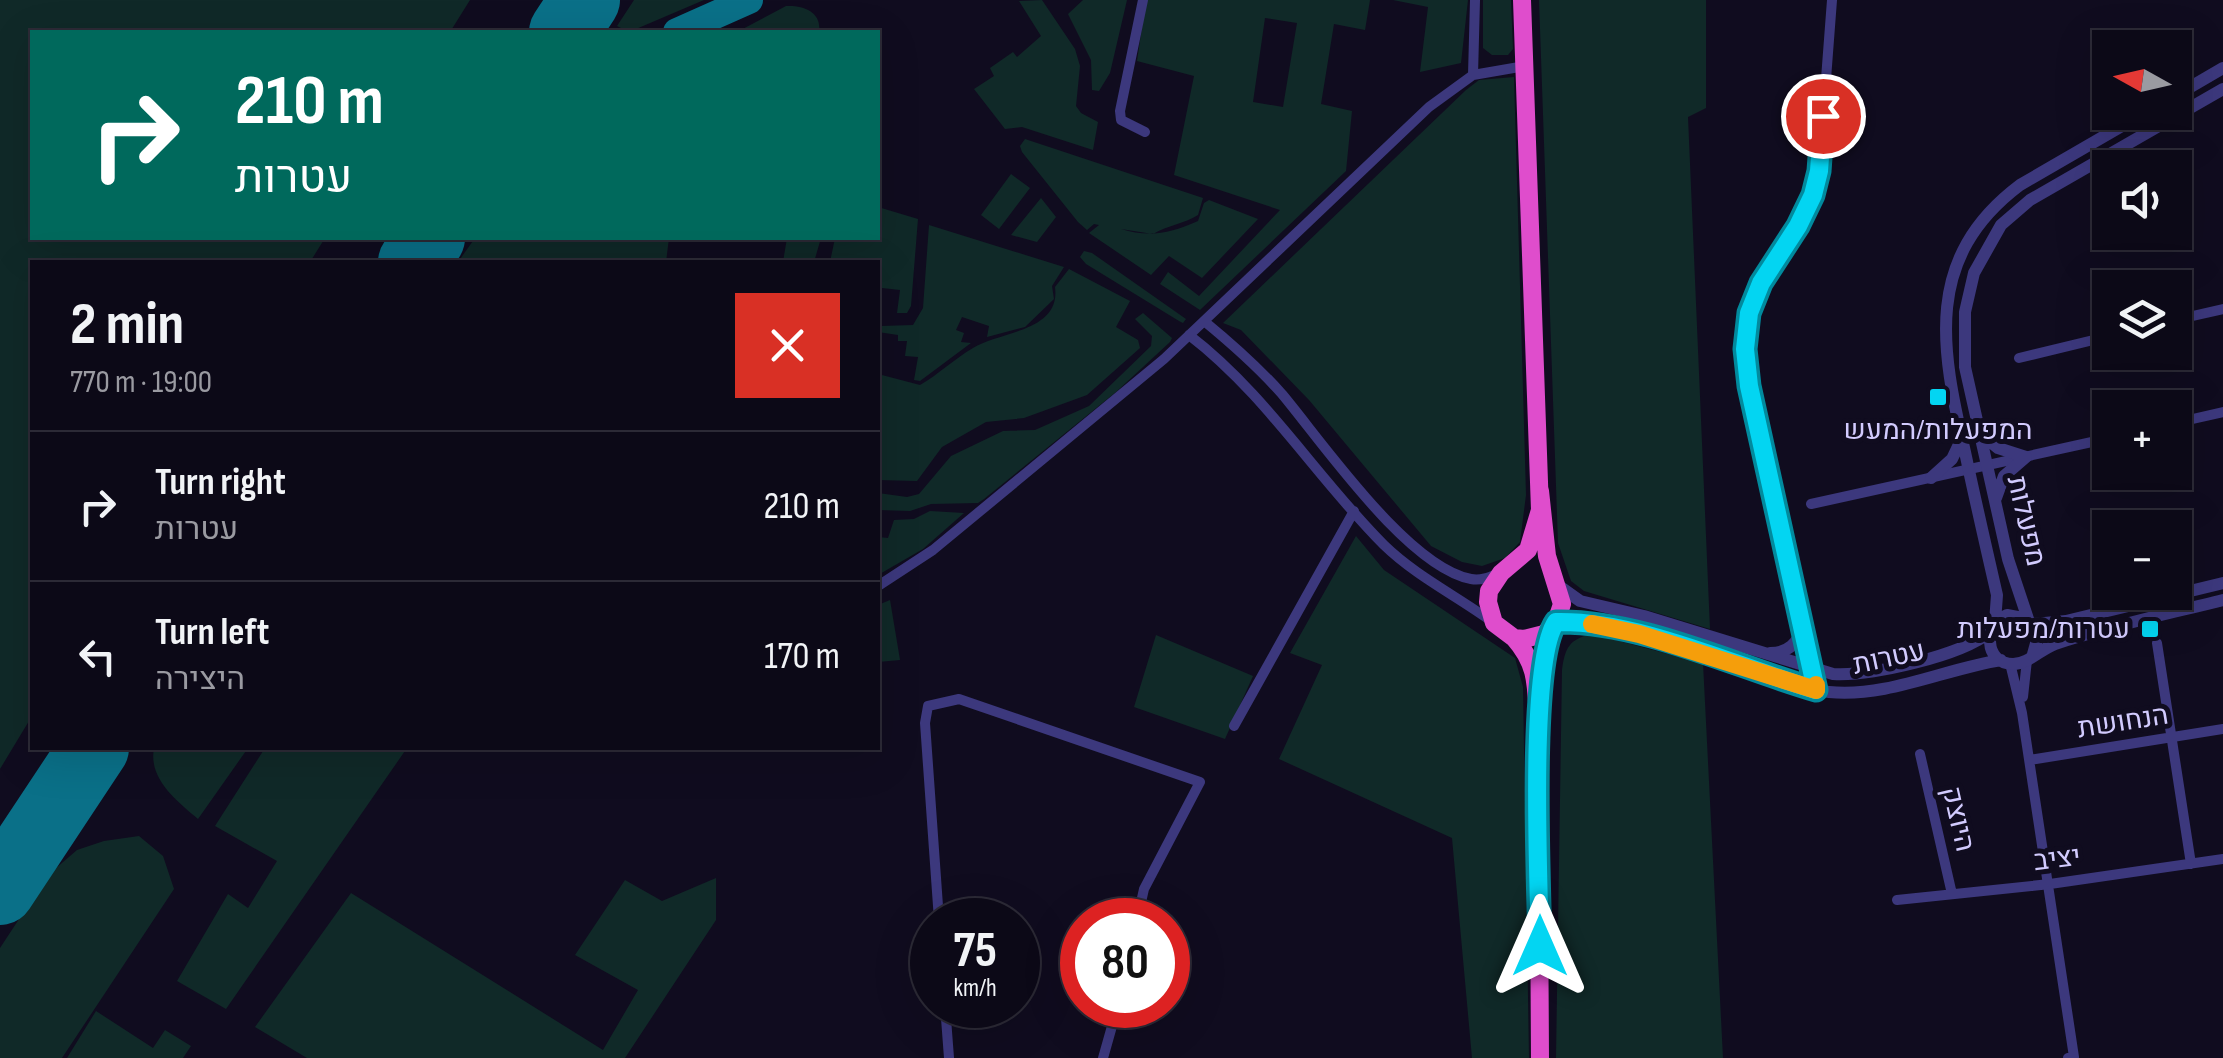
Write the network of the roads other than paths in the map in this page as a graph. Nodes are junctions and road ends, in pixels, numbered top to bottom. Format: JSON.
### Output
{"nodes":[{"id":1,"x":1143,"y":0,"type":"edge"},
{"id":2,"x":1475,"y":0,"type":"edge"},
{"id":3,"x":1522,"y":0,"type":"edge"},
{"id":4,"x":1832,"y":0,"type":"edge"},
{"id":5,"x":1526,"y":66,"type":"junction"},
{"id":6,"x":2223,"y":68,"type":"edge"},
{"id":7,"x":1473,"y":75,"type":"junction"},
{"id":8,"x":2192,"y":86,"type":"edge"},
{"id":9,"x":2223,"y":89,"type":"edge"},
{"id":10,"x":2114,"y":130,"type":"edge"},
{"id":11,"x":1145,"y":132,"type":"dead end"},
{"id":12,"x":2223,"y":308,"type":"edge"},
{"id":13,"x":2192,"y":316,"type":"edge"},
{"id":14,"x":1204,"y":321,"type":"junction"},
{"id":15,"x":1190,"y":334,"type":"junction"},
{"id":16,"x":2092,"y":340,"type":"edge"},
{"id":17,"x":2020,"y":358,"type":"dead end"},
{"id":18,"x":2223,"y":412,"type":"edge"},
{"id":19,"x":2192,"y":419,"type":"edge"},
{"id":20,"x":1979,"y":432,"type":"junction"},
{"id":21,"x":1962,"y":438,"type":"junction"},
{"id":22,"x":2092,"y":442,"type":"edge"},
{"id":23,"x":2026,"y":457,"type":"junction"},
{"id":24,"x":1987,"y":466,"type":"junction"},
{"id":25,"x":1969,"y":470,"type":"junction"},
{"id":26,"x":1931,"y":478,"type":"junction"},
{"id":27,"x":1540,"y":491,"type":"junction"},
{"id":28,"x":1811,"y":504,"type":"dead end"},
{"id":29,"x":1996,"y":506,"type":"junction"},
{"id":30,"x":1354,"y":511,"type":"junction"},
{"id":31,"x":1507,"y":570,"type":"junction"},
{"id":32,"x":1555,"y":581,"type":"junction"},
{"id":33,"x":2223,"y":582,"type":"edge"},
{"id":34,"x":880,"y":585,"type":"edge"},
{"id":35,"x":2223,"y":600,"type":"edge"},
{"id":36,"x":2031,"y":622,"type":"junction"},
{"id":37,"x":1494,"y":623,"type":"junction"},
{"id":38,"x":1554,"y":624,"type":"junction"},
{"id":39,"x":1803,"y":626,"type":"junction"},
{"id":40,"x":1993,"y":627,"type":"junction"},
{"id":41,"x":1514,"y":638,"type":"junction"},
{"id":42,"x":2158,"y":643,"type":"dead end"},
{"id":43,"x":1758,"y":653,"type":"junction"},
{"id":44,"x":2030,"y":657,"type":"junction"},
{"id":45,"x":2006,"y":662,"type":"junction"},
{"id":46,"x":1813,"y":670,"type":"junction"},
{"id":47,"x":1816,"y":690,"type":"junction"},
{"id":48,"x":2022,"y":713,"type":"junction"},
{"id":49,"x":1538,"y":720,"type":"junction"},
{"id":50,"x":1234,"y":726,"type":"dead end"},
{"id":51,"x":2223,"y":729,"type":"edge"},
{"id":52,"x":2172,"y":738,"type":"junction"},
{"id":53,"x":1920,"y":754,"type":"dead end"},
{"id":54,"x":2030,"y":760,"type":"junction"},
{"id":55,"x":2223,"y":859,"type":"edge"},
{"id":56,"x":2191,"y":864,"type":"junction"},
{"id":57,"x":2050,"y":884,"type":"junction"},
{"id":58,"x":1952,"y":894,"type":"junction"},
{"id":59,"x":937,"y":898,"type":"edge"},
{"id":60,"x":1142,"y":898,"type":"edge"},
{"id":61,"x":1897,"y":900,"type":"dead end"},
{"id":62,"x":947,"y":1028,"type":"edge"},
{"id":63,"x":1111,"y":1028,"type":"edge"},
{"id":64,"x":949,"y":1058,"type":"edge"},
{"id":65,"x":1103,"y":1058,"type":"edge"},
{"id":66,"x":1540,"y":1058,"type":"edge"},
{"id":67,"x":2068,"y":1058,"type":"edge"}],
"edges":[{"from":1,"to":11,"type":"street"},
{"from":2,"to":7,"type":"street"},
{"from":3,"to":5,"type":"highway"},
{"from":4,"to":39,"type":"street"},
{"from":5,"to":7,"type":"street"},
{"from":5,"to":27,"type":"highway"},
{"from":6,"to":8,"type":"street"},
{"from":7,"to":14,"type":"street"},
{"from":9,"to":20,"type":"street","name":"מפעלות"},
{"from":10,"to":21,"type":"street","name":"מפעלות"},
{"from":12,"to":13,"type":"street"},
{"from":14,"to":15,"type":"street"},
{"from":14,"to":31,"type":"street"},
{"from":15,"to":30,"type":"street"},
{"from":15,"to":34,"type":"street"},
{"from":16,"to":17,"type":"street"},
{"from":18,"to":19,"type":"street"},
{"from":20,"to":23,"type":"street"},
{"from":20,"to":24,"type":"street","name":"מפעלות"},
{"from":21,"to":25,"type":"street","name":"מפעלות"},
{"from":21,"to":26,"type":"street"},
{"from":22,"to":23,"type":"street"},
{"from":23,"to":24,"type":"street"},
{"from":23,"to":29,"type":"street"},
{"from":24,"to":25,"type":"street"},
{"from":24,"to":29,"type":"street","name":"מפעלות"},
{"from":25,"to":26,"type":"street"},
{"from":25,"to":40,"type":"street","name":"מפעלות"},
{"from":26,"to":28,"type":"street"},
{"from":27,"to":31,"type":"highway"},
{"from":27,"to":32,"type":"highway"},
{"from":29,"to":36,"type":"street","name":"מפעלות"},
{"from":30,"to":37,"type":"street"},
{"from":30,"to":50,"type":"street"},
{"from":31,"to":32,"type":"highway"},
{"from":31,"to":37,"type":"highway"},
{"from":32,"to":38,"type":"highway"},
{"from":32,"to":43,"type":"street","name":"עטרות"},
{"from":33,"to":36,"type":"street"},
{"from":35,"to":44,"type":"street"},
{"from":36,"to":40,"type":"street"},
{"from":36,"to":44,"type":"street"},
{"from":37,"to":41,"type":"highway"},
{"from":38,"to":41,"type":"highway"},
{"from":38,"to":47,"type":"street","name":"עטרות"},
{"from":38,"to":49,"type":"highway"},
{"from":39,"to":43,"type":"street"},
{"from":39,"to":46,"type":"street"},
{"from":40,"to":45,"type":"street"},
{"from":40,"to":46,"type":"street","name":"עטרות"},
{"from":41,"to":49,"type":"highway"},
{"from":42,"to":52,"type":"street"},
{"from":43,"to":46,"type":"street","name":"עטרות"},
{"from":44,"to":45,"type":"street"},
{"from":44,"to":48,"type":"street"},
{"from":45,"to":47,"type":"street","name":"עטרות"},
{"from":45,"to":48,"type":"street"},
{"from":46,"to":47,"type":"street"},
{"from":48,"to":54,"type":"street"},
{"from":49,"to":66,"type":"highway"},
{"from":51,"to":52,"type":"street","name":"הנחושת"},
{"from":52,"to":54,"type":"street","name":"הנחושת"},
{"from":52,"to":56,"type":"street"},
{"from":53,"to":58,"type":"street","name":"היוצק"},
{"from":54,"to":57,"type":"street"},
{"from":55,"to":56,"type":"street","name":"יציב"},
{"from":56,"to":57,"type":"street","name":"יציב"},
{"from":57,"to":58,"type":"street","name":"יציב"},
{"from":57,"to":67,"type":"street"},
{"from":58,"to":61,"type":"street","name":"יציב"},
{"from":59,"to":60,"type":"street"},
{"from":62,"to":64,"type":"street"},
{"from":63,"to":65,"type":"street"}]}
